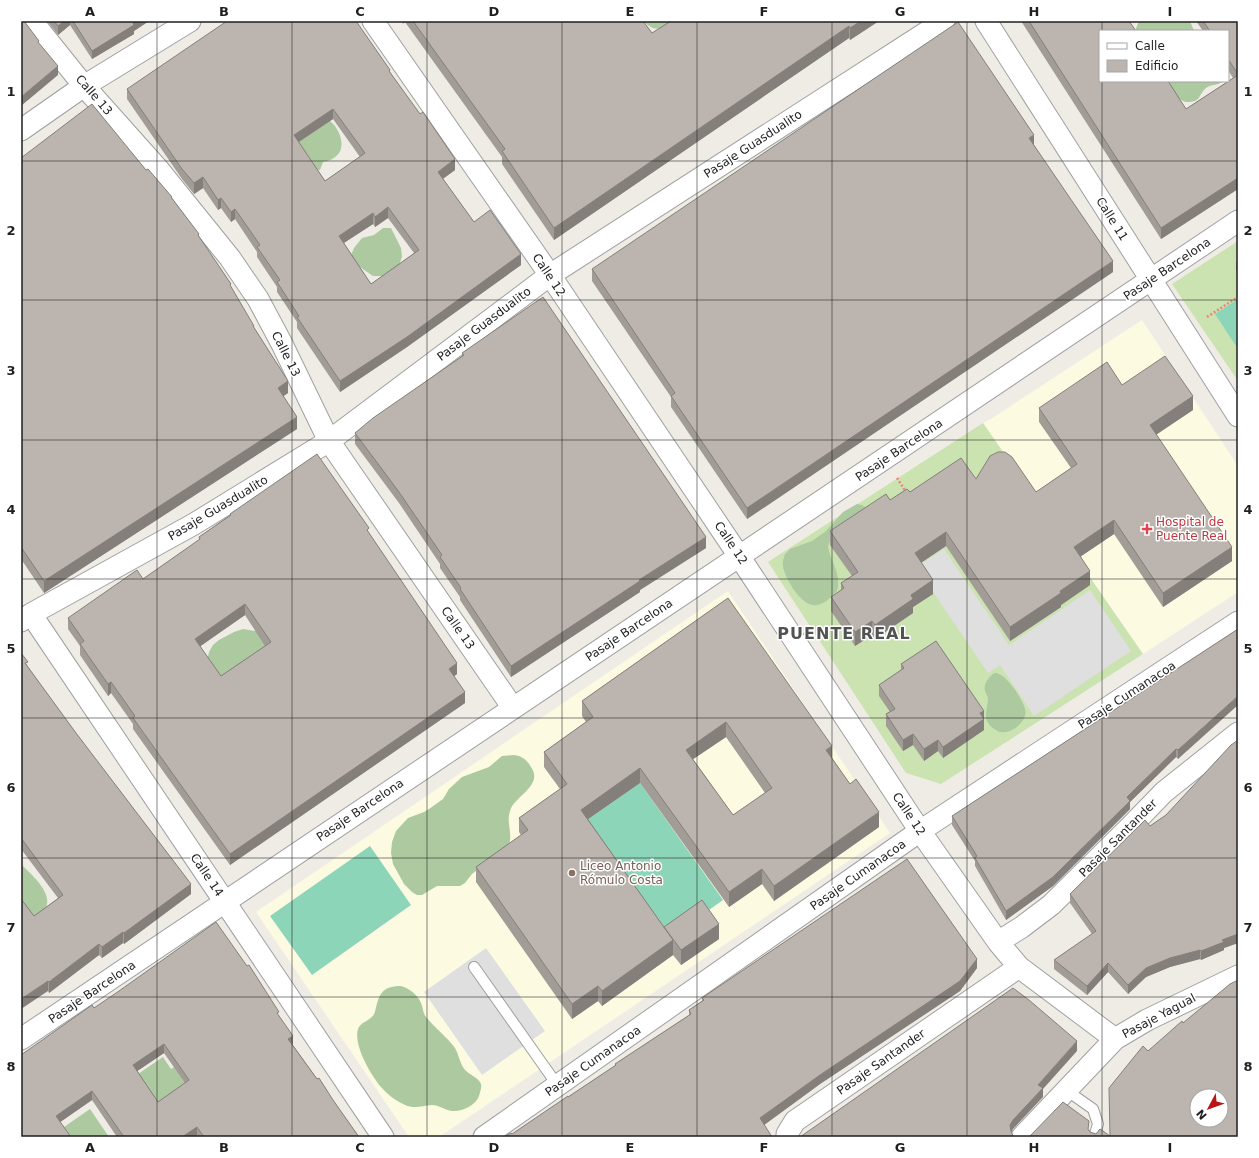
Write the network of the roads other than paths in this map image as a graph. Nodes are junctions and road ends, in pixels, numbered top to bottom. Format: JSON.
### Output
{"nodes":[{"id":1,"x":32,"y":21,"type":"edge"},
{"id":2,"x":190,"y":21,"type":"edge"},
{"id":3,"x":373,"y":21,"type":"edge"},
{"id":4,"x":944,"y":21,"type":"edge"},
{"id":5,"x":986,"y":21,"type":"edge"},
{"id":6,"x":84,"y":86,"type":"junction"},
{"id":7,"x":21,"y":130,"type":"edge"},
{"id":8,"x":1238,"y":221,"type":"edge"},
{"id":9,"x":550,"y":275,"type":"junction"},
{"id":10,"x":1150,"y":280,"type":"junction"},
{"id":11,"x":1238,"y":416,"type":"edge"},
{"id":12,"x":329,"y":441,"type":"junction"},
{"id":13,"x":739,"y":556,"type":"junction"},
{"id":14,"x":26,"y":617,"type":"edge"},
{"id":15,"x":1238,"y":622,"type":"edge"},
{"id":16,"x":513,"y":708,"type":"junction"},
{"id":17,"x":1238,"y":733,"type":"edge"},
{"id":18,"x":920,"y":831,"type":"junction"},
{"id":19,"x":225,"y":901,"type":"junction"},
{"id":20,"x":998,"y":942,"type":"junction"},
{"id":21,"x":474,"y":967,"type":"dead end"},
{"id":22,"x":1019,"y":967,"type":"junction"},
{"id":23,"x":1238,"y":976,"type":"edge"},
{"id":24,"x":21,"y":1039,"type":"edge"},
{"id":25,"x":1115,"y":1039,"type":"junction"},
{"id":26,"x":558,"y":1086,"type":"junction"},
{"id":27,"x":1066,"y":1090,"type":"junction"},
{"id":28,"x":787,"y":1135,"type":"edge"},
{"id":29,"x":383,"y":1137,"type":"edge"},
{"id":30,"x":484,"y":1137,"type":"edge"},
{"id":31,"x":1022,"y":1137,"type":"edge"},
{"id":32,"x":1094,"y":1137,"type":"edge"}],
"edges":[{"from":1,"to":6,"type":"street","name":"Calle 13"},
{"from":2,"to":6,"type":"street"},
{"from":3,"to":9,"type":"street","name":"Calle 12"},
{"from":4,"to":9,"type":"street","name":"Pasaje Guasdualito"},
{"from":5,"to":10,"type":"street","name":"Calle 11"},
{"from":6,"to":7,"type":"street"},
{"from":6,"to":12,"type":"street","name":"Calle 13"},
{"from":8,"to":10,"type":"street","name":"Pasaje Barcelona"},
{"from":9,"to":12,"type":"street","name":"Pasaje Guasdualito"},
{"from":9,"to":13,"type":"street","name":"Calle 12"},
{"from":10,"to":11,"type":"street","name":"Calle 11"},
{"from":10,"to":13,"type":"street","name":"Pasaje Barcelona"},
{"from":12,"to":14,"type":"street","name":"Pasaje Guasdualito"},
{"from":12,"to":16,"type":"street","name":"Calle 13"},
{"from":13,"to":16,"type":"street","name":"Pasaje Barcelona"},
{"from":13,"to":18,"type":"street","name":"Calle 12"},
{"from":14,"to":19,"type":"street","name":"Calle 14"},
{"from":15,"to":18,"type":"street","name":"Pasaje Cumanacoa"},
{"from":16,"to":19,"type":"street","name":"Pasaje Barcelona"},
{"from":17,"to":20,"type":"street","name":"Pasaje Santander"},
{"from":18,"to":20,"type":"street","name":"Calle 12"},
{"from":18,"to":26,"type":"street","name":"Pasaje Cumanacoa"},
{"from":19,"to":24,"type":"street","name":"Pasaje Barcelona"},
{"from":19,"to":29,"type":"street","name":"Calle 14"},
{"from":20,"to":22,"type":"street","name":"Calle 12"},
{"from":21,"to":26,"type":"lane"},
{"from":22,"to":25,"type":"street","name":"Calle 12"},
{"from":22,"to":28,"type":"street","name":"Pasaje Santander"},
{"from":23,"to":25,"type":"street","name":"Pasaje Yagual"},
{"from":25,"to":27,"type":"street","name":"Pasaje Yagual"},
{"from":26,"to":30,"type":"street","name":"Pasaje Cumanacoa"},
{"from":27,"to":31,"type":"street","name":"Pasaje Yagual"},
{"from":27,"to":32,"type":"lane"}]}
